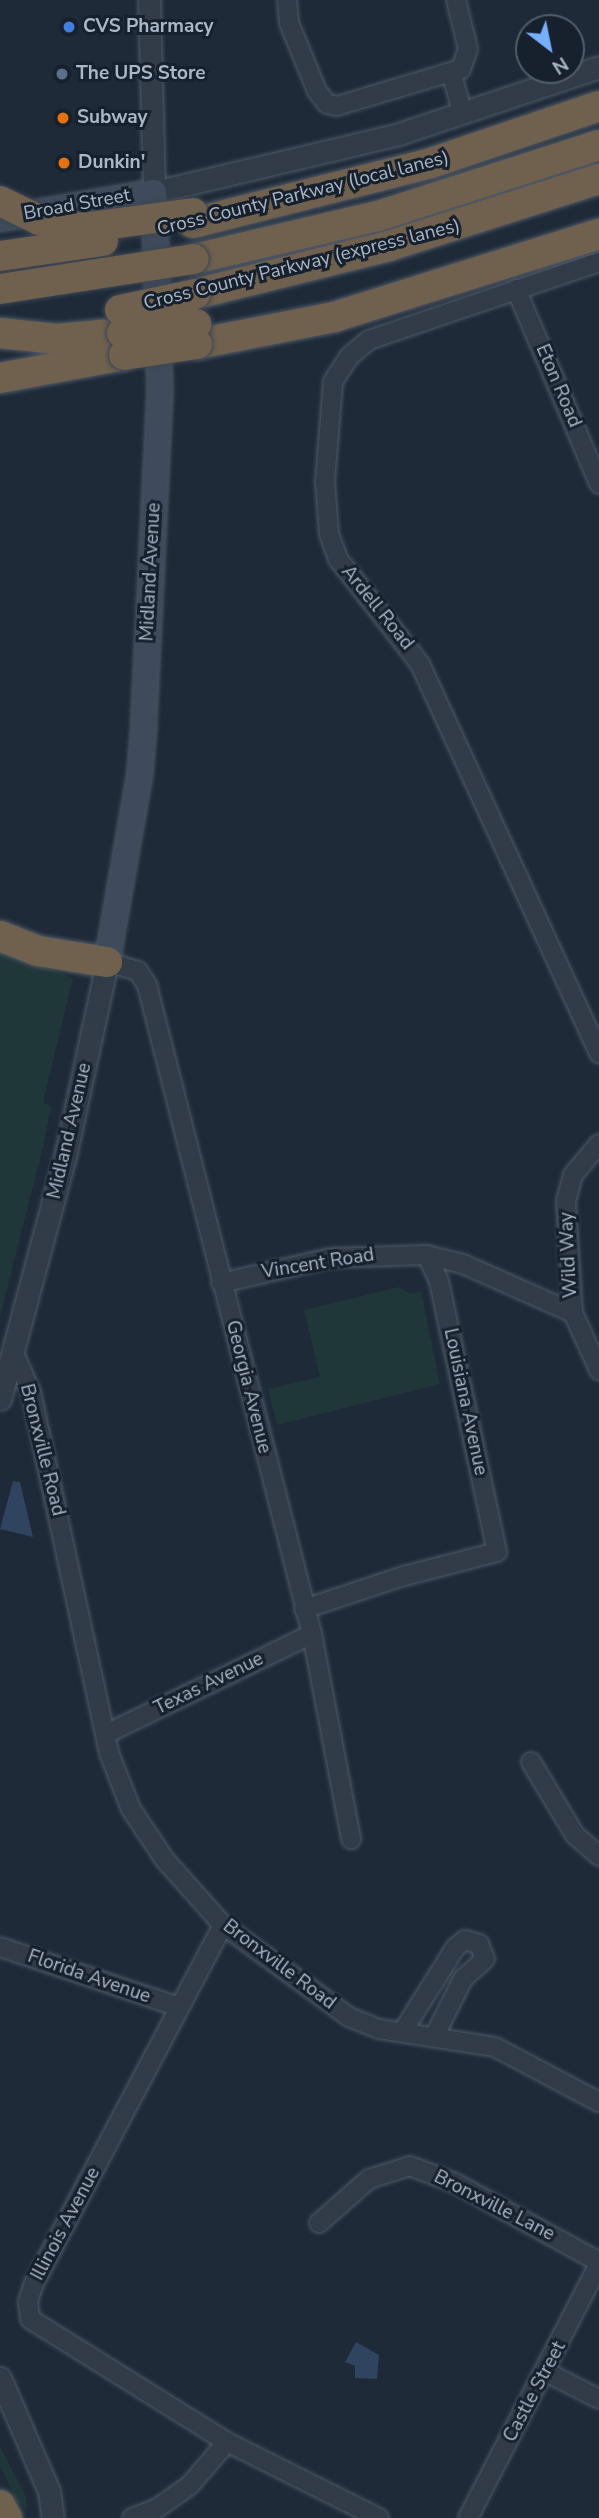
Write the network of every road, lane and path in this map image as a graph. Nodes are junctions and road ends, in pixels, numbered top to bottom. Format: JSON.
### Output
{"nodes":[{"id":1,"x":149,"y":0,"type":"edge"},
{"id":2,"x":287,"y":0,"type":"edge"},
{"id":3,"x":456,"y":0,"type":"edge"},
{"id":4,"x":599,"y":67,"type":"edge"},
{"id":5,"x":452,"y":75,"type":"junction"},
{"id":6,"x":599,"y":106,"type":"edge"},
{"id":7,"x":463,"y":115,"type":"junction"},
{"id":8,"x":599,"y":145,"type":"edge"},
{"id":9,"x":599,"y":179,"type":"edge"},
{"id":10,"x":154,"y":192,"type":"junction"},
{"id":11,"x":0,"y":201,"type":"edge"},
{"id":12,"x":193,"y":218,"type":"junction"},
{"id":13,"x":0,"y":219,"type":"edge"},
{"id":14,"x":599,"y":221,"type":"edge"},
{"id":15,"x":599,"y":234,"type":"edge"},
{"id":16,"x":0,"y":257,"type":"edge"},
{"id":17,"x":599,"y":262,"type":"edge"},
{"id":18,"x":0,"y":289,"type":"edge"},
{"id":19,"x":516,"y":289,"type":"junction"},
{"id":20,"x":122,"y":332,"type":"junction"},
{"id":21,"x":0,"y":333,"type":"edge"},
{"id":22,"x":196,"y":334,"type":"junction"},
{"id":23,"x":0,"y":378,"type":"edge"},
{"id":24,"x":599,"y":484,"type":"edge"},
{"id":25,"x":0,"y":936,"type":"edge"},
{"id":26,"x":107,"y":962,"type":"junction"},
{"id":27,"x":599,"y":1054,"type":"edge"},
{"id":28,"x":599,"y":1144,"type":"edge"},
{"id":29,"x":427,"y":1255,"type":"junction"},
{"id":30,"x":221,"y":1283,"type":"junction"},
{"id":31,"x":573,"y":1313,"type":"junction"},
{"id":32,"x":13,"y":1351,"type":"junction"},
{"id":33,"x":599,"y":1370,"type":"edge"},
{"id":34,"x":0,"y":1399,"type":"edge"},
{"id":35,"x":304,"y":1609,"type":"junction"},
{"id":36,"x":312,"y":1634,"type":"junction"},
{"id":37,"x":106,"y":1734,"type":"junction"},
{"id":38,"x":531,"y":1762,"type":"dead end"},
{"id":39,"x":351,"y":1839,"type":"dead end"},
{"id":40,"x":599,"y":1856,"type":"edge"},
{"id":41,"x":223,"y":1925,"type":"junction"},
{"id":42,"x":0,"y":1947,"type":"edge"},
{"id":43,"x":179,"y":2007,"type":"junction"},
{"id":44,"x":402,"y":2031,"type":"junction"},
{"id":45,"x":434,"y":2037,"type":"junction"},
{"id":46,"x":599,"y":2102,"type":"edge"},
{"id":47,"x":319,"y":2223,"type":"dead end"},
{"id":48,"x":599,"y":2263,"type":"edge"},
{"id":49,"x":546,"y":2372,"type":"junction"},
{"id":50,"x":0,"y":2378,"type":"edge"},
{"id":51,"x":599,"y":2399,"type":"edge"},
{"id":52,"x":227,"y":2442,"type":"junction"},
{"id":53,"x":0,"y":2505,"type":"edge"},
{"id":54,"x":55,"y":2516,"type":"edge"},
{"id":55,"x":7,"y":2518,"type":"edge"},
{"id":56,"x":132,"y":2518,"type":"edge"},
{"id":57,"x":379,"y":2518,"type":"edge"},
{"id":58,"x":468,"y":2518,"type":"edge"}],
"edges":[{"from":1,"to":10,"type":"street"},
{"from":2,"to":5,"type":"street"},
{"from":3,"to":5,"type":"street"},
{"from":4,"to":7,"type":"street"},
{"from":5,"to":7,"type":"street"},
{"from":6,"to":12,"type":"highway","name":"Cross County Parkway (local lanes)"},
{"from":7,"to":10,"type":"street"},
{"from":8,"to":18,"type":"highway","name":"Cross County Parkway (express lanes)","bridge":true},
{"from":9,"to":20,"type":"highway","name":"Cross County Parkway (express lanes)","bridge":true},
{"from":10,"to":13,"type":"main road","name":"Broad Street"},
{"from":10,"to":26,"type":"main road","name":"Midland Avenue"},
{"from":11,"to":12,"type":"highway","bridge":true},
{"from":12,"to":16,"type":"highway","name":"Cross County Parkway (local lanes)","bridge":true},
{"from":14,"to":22,"type":"highway"},
{"from":15,"to":22,"type":"highway"},
{"from":17,"to":19,"type":"street","name":"Ardell Road"},
{"from":19,"to":24,"type":"street","name":"Eton Road"},
{"from":19,"to":27,"type":"street","name":"Ardell Road"},
{"from":20,"to":21,"type":"highway","name":"Cross County Parkway (express lanes)"},
{"from":20,"to":22,"type":"highway","bridge":true},
{"from":20,"to":23,"type":"highway"},
{"from":25,"to":26,"type":"highway"},
{"from":26,"to":30,"type":"street","name":"Georgia Avenue"},
{"from":26,"to":32,"type":"street","name":"Midland Avenue"},
{"from":28,"to":31,"type":"street","name":"Wild Way"},
{"from":29,"to":30,"type":"street","name":"Vincent Road"},
{"from":29,"to":31,"type":"street","name":"Vincent Road"},
{"from":29,"to":35,"type":"street","name":"Louisiana Avenue"},
{"from":30,"to":35,"type":"street","name":"Georgia Avenue"},
{"from":31,"to":33,"type":"street","name":"Wild Way"},
{"from":32,"to":34,"type":"street","name":"Midland Avenue"},
{"from":32,"to":37,"type":"street","name":"Bronxville Road"},
{"from":35,"to":36,"type":"street","name":"Georgia Avenue"},
{"from":36,"to":37,"type":"street","name":"Texas Avenue"},
{"from":36,"to":39,"type":"street","name":"Georgia Avenue"},
{"from":37,"to":41,"type":"street","name":"Bronxville Road"},
{"from":38,"to":40,"type":"street"},
{"from":41,"to":43,"type":"street","name":"Illinois Avenue"},
{"from":41,"to":44,"type":"street","name":"Bronxville Road"},
{"from":42,"to":43,"type":"street","name":"Florida Avenue"},
{"from":43,"to":52,"type":"street","name":"Illinois Avenue"},
{"from":44,"to":45,"type":"street","name":"Bronxville Road"},
{"from":44,"to":45,"type":"street"},
{"from":45,"to":46,"type":"street","name":"Bronxville Road"},
{"from":47,"to":48,"type":"street","name":"Bronxville Lane"},
{"from":48,"to":49,"type":"street","name":"Castle Street"},
{"from":49,"to":51,"type":"street"},
{"from":49,"to":58,"type":"street","name":"Castle Street"},
{"from":50,"to":54,"type":"street"},
{"from":52,"to":56,"type":"street"},
{"from":52,"to":57,"type":"street","name":"Illinois Avenue"},
{"from":53,"to":55,"type":"highway"}]}
